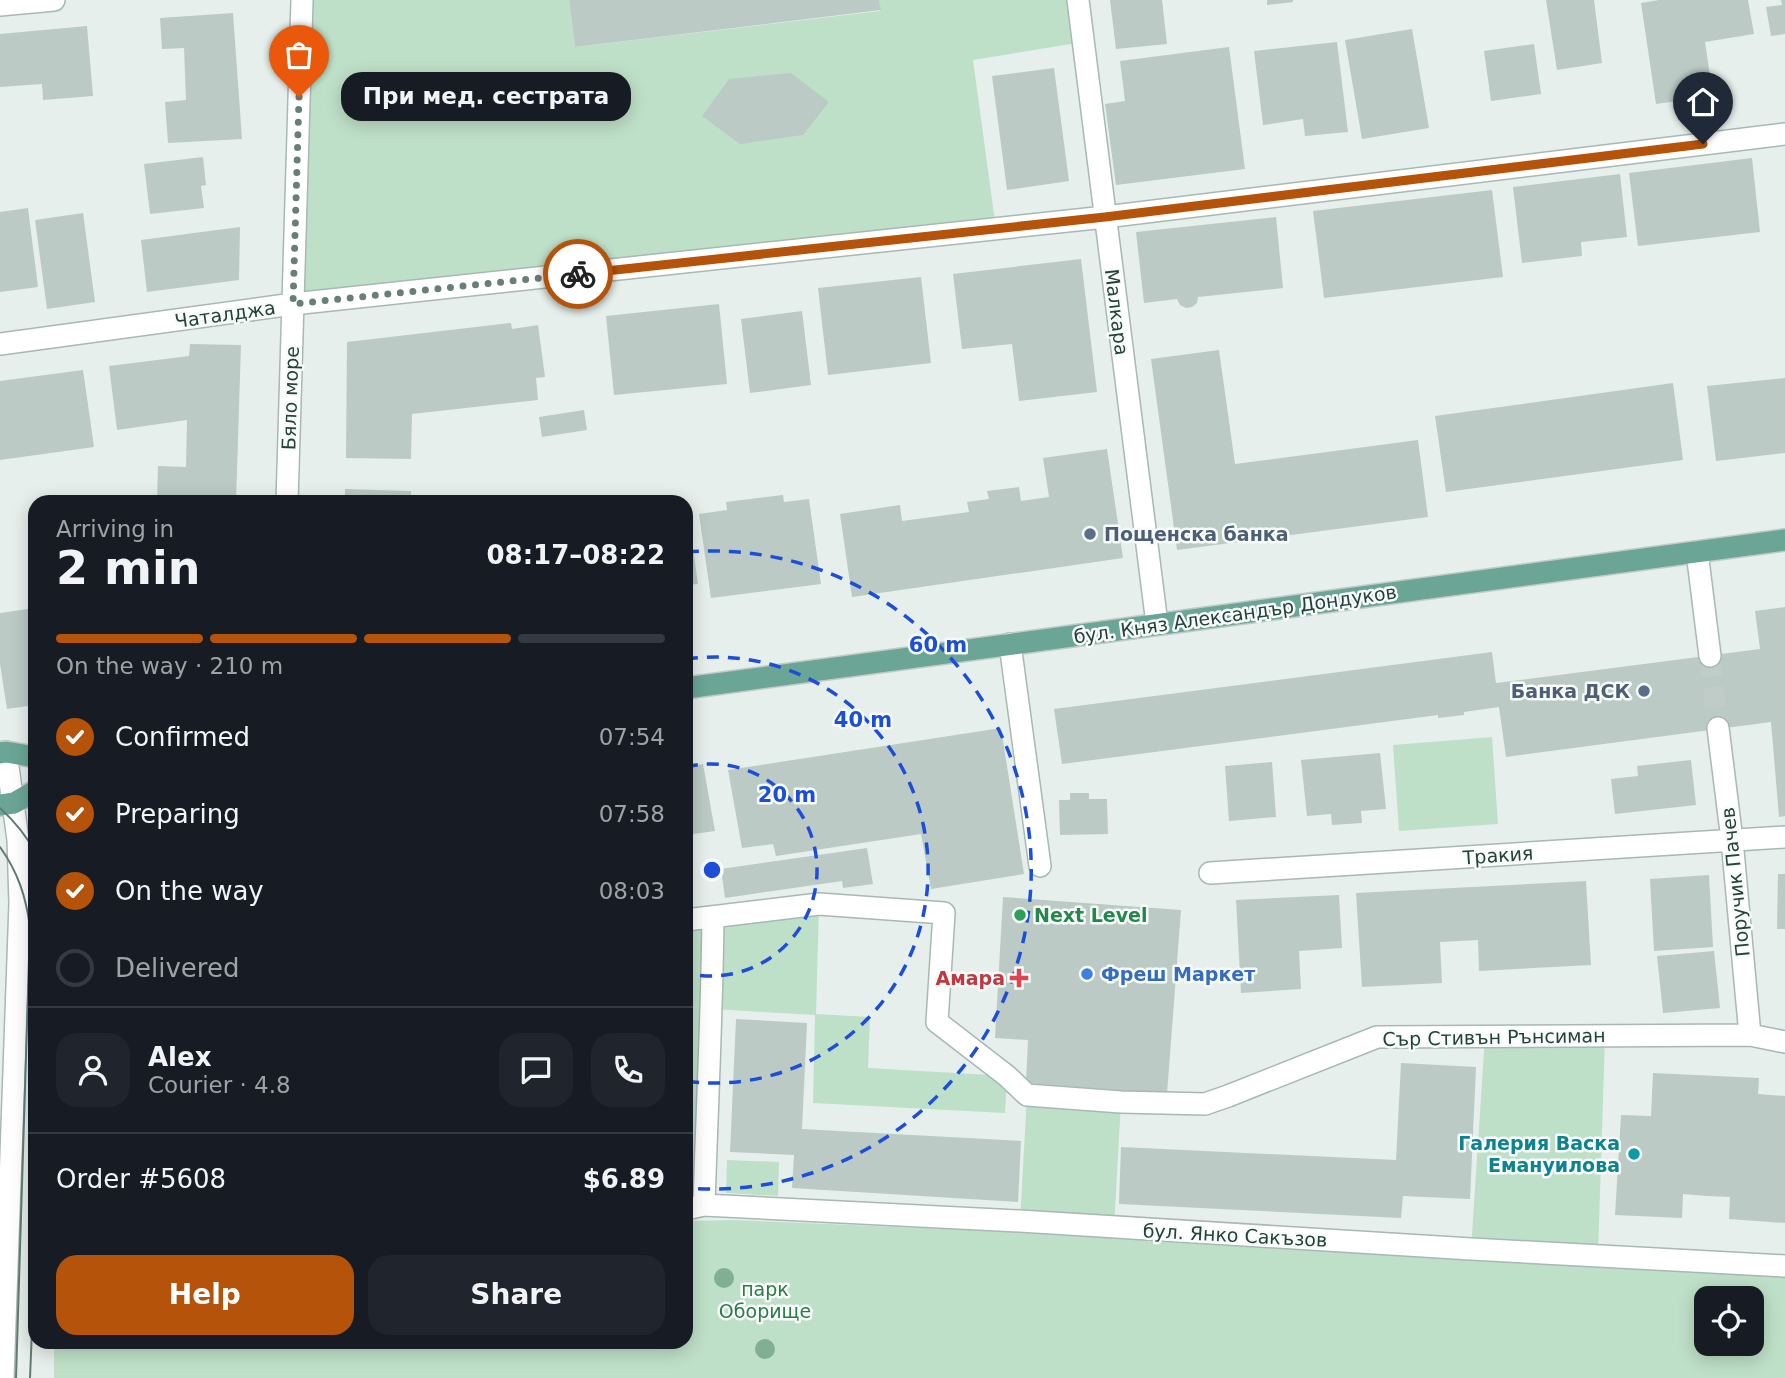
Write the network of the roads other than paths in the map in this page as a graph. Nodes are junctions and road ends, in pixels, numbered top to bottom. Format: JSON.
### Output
{"nodes":[{"id":1,"x":54,"y":0,"type":"edge"},
{"id":2,"x":302,"y":0,"type":"edge"},
{"id":3,"x":1078,"y":0,"type":"edge"},
{"id":4,"x":0,"y":5,"type":"edge"},
{"id":5,"x":1785,"y":134,"type":"edge"},
{"id":6,"x":1105,"y":217,"type":"junction"},
{"id":7,"x":293,"y":304,"type":"junction"},
{"id":8,"x":0,"y":344,"type":"edge"},
{"id":9,"x":287,"y":495,"type":"edge"},
{"id":10,"x":1785,"y":540,"type":"edge"},
{"id":11,"x":1697,"y":552,"type":"junction"},
{"id":12,"x":1157,"y":624,"type":"junction"},
{"id":13,"x":1010,"y":644,"type":"junction"},
{"id":14,"x":1710,"y":656,"type":"tunnel mouth"},
{"id":15,"x":693,"y":687,"type":"edge"},
{"id":16,"x":1718,"y":728,"type":"tunnel mouth"},
{"id":17,"x":3,"y":752,"type":"edge"},
{"id":18,"x":28,"y":756,"type":"edge"},
{"id":19,"x":28,"y":794,"type":"edge"},
{"id":20,"x":7,"y":804,"type":"edge"},
{"id":21,"x":1785,"y":838,"type":"edge"},
{"id":22,"x":1732,"y":840,"type":"junction"},
{"id":23,"x":1040,"y":866,"type":"dead end"},
{"id":24,"x":1210,"y":873,"type":"dead end"},
{"id":25,"x":713,"y":917,"type":"junction"},
{"id":26,"x":693,"y":919,"type":"edge"},
{"id":27,"x":1750,"y":1035,"type":"junction"},
{"id":28,"x":1785,"y":1042,"type":"edge"},
{"id":29,"x":695,"y":1207,"type":"edge"},
{"id":30,"x":1785,"y":1266,"type":"edge"},
{"id":31,"x":4,"y":1378,"type":"edge"}],
"edges":[{"from":1,"to":4,"type":"street"},
{"from":2,"to":7,"type":"street","name":"Бяло море"},
{"from":3,"to":6,"type":"street","name":"Малкара"},
{"from":5,"to":6,"type":"street","name":"Чаталджа"},
{"from":6,"to":7,"type":"street","name":"Чаталджа"},
{"from":6,"to":12,"type":"street","name":"Малкара"},
{"from":7,"to":8,"type":"street","name":"Чаталджа"},
{"from":7,"to":9,"type":"street","name":"Бяло море"},
{"from":10,"to":11,"type":"main road","name":"бул. Княз Александър Дондуков"},
{"from":11,"to":12,"type":"main road","name":"бул. Княз Александър Дондуков"},
{"from":11,"to":14,"type":"street"},
{"from":12,"to":13,"type":"main road","name":"бул. Княз Александър Дондуков"},
{"from":13,"to":15,"type":"main road","name":"бул. Княз Александър Дондуков"},
{"from":13,"to":23,"type":"street"},
{"from":16,"to":22,"type":"street","name":"Поручик Пачев"},
{"from":17,"to":18,"type":"main road"},
{"from":17,"to":20,"type":"street"},
{"from":19,"to":20,"type":"main road"},
{"from":20,"to":31,"type":"street"},
{"from":21,"to":22,"type":"street","name":"Тракия"},
{"from":22,"to":24,"type":"street","name":"Тракия"},
{"from":22,"to":27,"type":"street","name":"Поручик Пачев"},
{"from":25,"to":26,"type":"street","name":"Сър Стивън Рънсиман"},
{"from":25,"to":27,"type":"street","name":"Сър Стивън Рънсиман"},
{"from":25,"to":29,"type":"street"},
{"from":27,"to":28,"type":"street","name":"Сър Стивън Рънсиман"},
{"from":29,"to":30,"type":"street","name":"бул. Янко Сакъзов"}]}
